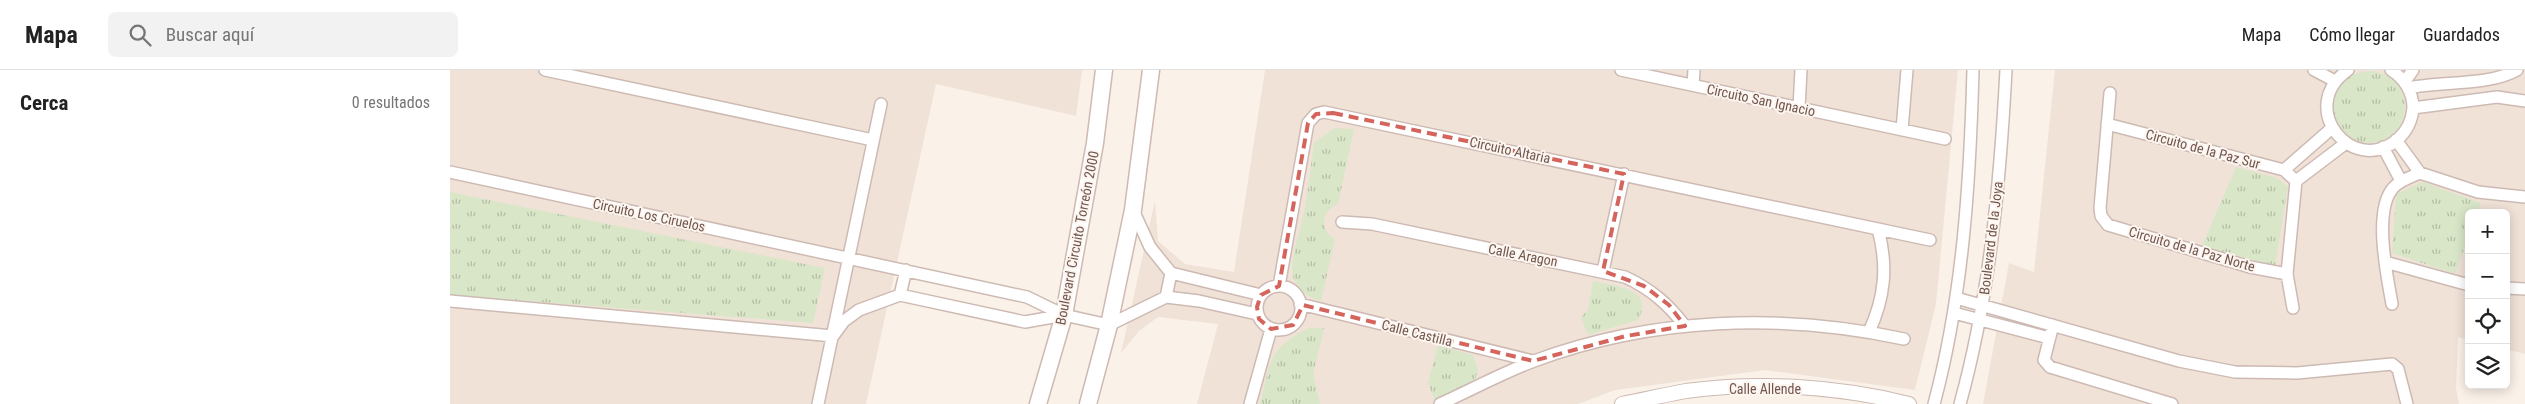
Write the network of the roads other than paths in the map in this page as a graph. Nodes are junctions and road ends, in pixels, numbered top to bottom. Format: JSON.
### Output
{"nodes":[{"id":1,"x":545,"y":70,"type":"edge"},
{"id":2,"x":1104,"y":70,"type":"edge"},
{"id":3,"x":1151,"y":70,"type":"edge"},
{"id":4,"x":1621,"y":70,"type":"edge"},
{"id":5,"x":1694,"y":70,"type":"edge"},
{"id":6,"x":1801,"y":70,"type":"edge"},
{"id":7,"x":1907,"y":70,"type":"edge"},
{"id":8,"x":1974,"y":70,"type":"edge"},
{"id":9,"x":2006,"y":70,"type":"edge"},
{"id":10,"x":2314,"y":70,"type":"edge"},
{"id":11,"x":2348,"y":70,"type":"edge"},
{"id":12,"x":2391,"y":70,"type":"edge"},
{"id":13,"x":2413,"y":70,"type":"edge"},
{"id":14,"x":2517,"y":70,"type":"edge"},
{"id":15,"x":2495,"y":79,"type":"junction"},
{"id":16,"x":2335,"y":81,"type":"junction"},
{"id":17,"x":2406,"y":84,"type":"junction"},
{"id":18,"x":1693,"y":85,"type":"junction"},
{"id":19,"x":2110,"y":94,"type":"dead end"},
{"id":20,"x":2497,"y":97,"type":"junction"},
{"id":21,"x":2525,"y":101,"type":"edge"},
{"id":22,"x":881,"y":104,"type":"dead end"},
{"id":23,"x":1799,"y":108,"type":"junction"},
{"id":24,"x":2412,"y":108,"type":"junction"},
{"id":25,"x":2107,"y":124,"type":"junction"},
{"id":26,"x":2332,"y":128,"type":"junction"},
{"id":27,"x":1902,"y":130,"type":"junction"},
{"id":28,"x":1945,"y":139,"type":"dead end"},
{"id":29,"x":873,"y":140,"type":"junction"},
{"id":30,"x":2396,"y":140,"type":"junction"},
{"id":31,"x":2346,"y":143,"type":"junction"},
{"id":32,"x":2383,"y":148,"type":"junction"},
{"id":33,"x":2284,"y":170,"type":"junction"},
{"id":34,"x":450,"y":172,"type":"edge"},
{"id":35,"x":2420,"y":173,"type":"junction"},
{"id":36,"x":1624,"y":174,"type":"junction"},
{"id":37,"x":2296,"y":181,"type":"junction"},
{"id":38,"x":2401,"y":182,"type":"junction"},
{"id":39,"x":2525,"y":197,"type":"edge"},
{"id":40,"x":1133,"y":210,"type":"junction"},
{"id":41,"x":1342,"y":222,"type":"dead end"},
{"id":42,"x":1878,"y":229,"type":"junction"},
{"id":43,"x":1930,"y":240,"type":"dead end"},
{"id":44,"x":849,"y":258,"type":"junction"},
{"id":45,"x":2385,"y":262,"type":"junction"},
{"id":46,"x":906,"y":270,"type":"junction"},
{"id":47,"x":1603,"y":271,"type":"junction"},
{"id":48,"x":1171,"y":273,"type":"junction"},
{"id":49,"x":2288,"y":274,"type":"junction"},
{"id":50,"x":2465,"y":284,"type":"edge"},
{"id":51,"x":1279,"y":286,"type":"junction"},
{"id":52,"x":1221,"y":287,"type":"junction"},
{"id":53,"x":2510,"y":288,"type":"edge"},
{"id":54,"x":2525,"y":289,"type":"edge"},
{"id":55,"x":900,"y":295,"type":"junction"},
{"id":56,"x":1261,"y":295,"type":"junction"},
{"id":57,"x":1166,"y":297,"type":"junction"},
{"id":58,"x":1956,"y":298,"type":"junction"},
{"id":59,"x":450,"y":301,"type":"edge"},
{"id":60,"x":1300,"y":304,"type":"junction"},
{"id":61,"x":2392,"y":304,"type":"dead end"},
{"id":62,"x":1217,"y":305,"type":"junction"},
{"id":63,"x":1983,"y":305,"type":"junction"},
{"id":64,"x":2293,"y":308,"type":"dead end"},
{"id":65,"x":1954,"y":313,"type":"junction"},
{"id":66,"x":1257,"y":314,"type":"junction"},
{"id":67,"x":1064,"y":315,"type":"junction"},
{"id":68,"x":1981,"y":320,"type":"junction"},
{"id":69,"x":1110,"y":325,"type":"junction"},
{"id":70,"x":2053,"y":325,"type":"junction"},
{"id":71,"x":1685,"y":326,"type":"junction"},
{"id":72,"x":1271,"y":329,"type":"junction"},
{"id":73,"x":1869,"y":332,"type":"junction"},
{"id":74,"x":833,"y":336,"type":"junction"},
{"id":75,"x":2049,"y":338,"type":"junction"},
{"id":76,"x":1904,"y":339,"type":"dead end"},
{"id":77,"x":1533,"y":361,"type":"junction"},
{"id":78,"x":818,"y":404,"type":"edge"},
{"id":79,"x":1038,"y":404,"type":"edge"},
{"id":80,"x":1088,"y":404,"type":"edge"},
{"id":81,"x":1250,"y":404,"type":"edge"},
{"id":82,"x":1440,"y":404,"type":"edge"},
{"id":83,"x":1622,"y":404,"type":"edge"},
{"id":84,"x":1909,"y":404,"type":"edge"},
{"id":85,"x":1934,"y":404,"type":"edge"},
{"id":86,"x":1960,"y":404,"type":"edge"},
{"id":87,"x":2172,"y":404,"type":"edge"},
{"id":88,"x":2407,"y":404,"type":"edge"}],
"edges":[{"from":1,"to":29,"type":"street"},
{"from":2,"to":67,"type":"main road","name":"Boulevard Circuito Torreón 2000"},
{"from":3,"to":40,"type":"main road"},
{"from":4,"to":18,"type":"street","name":"Circuito San Ignacio"},
{"from":5,"to":18,"type":"street"},
{"from":6,"to":23,"type":"street"},
{"from":7,"to":27,"type":"street"},
{"from":8,"to":58,"type":"street","name":"Boulevard de la Joya"},
{"from":9,"to":63,"type":"street","name":"Boulevard de la Joya"},
{"from":10,"to":16,"type":"street"},
{"from":11,"to":16,"type":"street"},
{"from":12,"to":17,"type":"street"},
{"from":13,"to":17,"type":"street"},
{"from":14,"to":15,"type":"street"},
{"from":15,"to":17,"type":"street"},
{"from":15,"to":20,"type":"street"},
{"from":16,"to":26,"type":"street"},
{"from":17,"to":24,"type":"street"},
{"from":18,"to":23,"type":"street","name":"Circuito San Ignacio"},
{"from":19,"to":25,"type":"street"},
{"from":20,"to":21,"type":"street"},
{"from":20,"to":24,"type":"street"},
{"from":22,"to":29,"type":"street","name":"Circuito Los Ciruelos"},
{"from":23,"to":27,"type":"street","name":"Circuito San Ignacio"},
{"from":24,"to":30,"type":"street"},
{"from":25,"to":33,"type":"street","name":"Circuito de la Paz Sur"},
{"from":25,"to":49,"type":"street","name":"Circuito de la Paz Norte"},
{"from":26,"to":31,"type":"street"},
{"from":26,"to":33,"type":"street"},
{"from":27,"to":28,"type":"street","name":"Circuito San Ignacio"},
{"from":29,"to":44,"type":"street","name":"Circuito Los Ciruelos"},
{"from":30,"to":32,"type":"street"},
{"from":30,"to":35,"type":"street"},
{"from":31,"to":32,"type":"street"},
{"from":31,"to":37,"type":"street"},
{"from":32,"to":38,"type":"street"},
{"from":33,"to":37,"type":"street","name":"Circuito de la Paz Sur"},
{"from":34,"to":44,"type":"street","name":"Circuito Los Ciruelos"},
{"from":35,"to":38,"type":"street"},
{"from":35,"to":39,"type":"street"},
{"from":36,"to":42,"type":"street","name":"Circuito Altaria"},
{"from":36,"to":47,"type":"street"},
{"from":36,"to":51,"type":"street","name":"Circuito Altaria"},
{"from":37,"to":49,"type":"street"},
{"from":38,"to":45,"type":"street"},
{"from":40,"to":48,"type":"street"},
{"from":40,"to":69,"type":"main road"},
{"from":41,"to":47,"type":"street","name":"Calle Aragon"},
{"from":42,"to":43,"type":"street","name":"Circuito Altaria"},
{"from":42,"to":73,"type":"street"},
{"from":44,"to":46,"type":"street","name":"Circuito Los Ciruelos"},
{"from":44,"to":74,"type":"street","name":"Circuito Los Ciruelos"},
{"from":45,"to":50,"type":"street"},
{"from":45,"to":61,"type":"street"},
{"from":46,"to":55,"type":"street"},
{"from":46,"to":67,"type":"street","name":"Circuito Los Ciruelos"},
{"from":47,"to":71,"type":"street","name":"Calle Aragon"},
{"from":48,"to":52,"type":"street"},
{"from":48,"to":57,"type":"street"},
{"from":49,"to":64,"type":"street"},
{"from":51,"to":56,"type":"street"},
{"from":51,"to":60,"type":"street"},
{"from":52,"to":56,"type":"street"},
{"from":52,"to":62,"type":"street"},
{"from":53,"to":54,"type":"street"},
{"from":55,"to":67,"type":"street","name":"Circuito Los Ciruelos"},
{"from":55,"to":74,"type":"street","name":"Circuito Los Ciruelos"},
{"from":56,"to":66,"type":"street"},
{"from":57,"to":62,"type":"street"},
{"from":57,"to":69,"type":"street"},
{"from":58,"to":63,"type":"street"},
{"from":58,"to":65,"type":"street","name":"Boulevard de la Joya"},
{"from":59,"to":74,"type":"street"},
{"from":60,"to":72,"type":"street"},
{"from":60,"to":77,"type":"street","name":"Calle Castilla"},
{"from":62,"to":66,"type":"street"},
{"from":63,"to":68,"type":"street","name":"Boulevard de la Joya"},
{"from":63,"to":70,"type":"street"},
{"from":65,"to":68,"type":"street"},
{"from":65,"to":85,"type":"street","name":"Boulevard de la Joya"},
{"from":66,"to":72,"type":"street"},
{"from":67,"to":69,"type":"street","name":"Circuito Los Ciruelos"},
{"from":67,"to":79,"type":"main road","name":"Boulevard Circuito Torreón 2000"},
{"from":68,"to":75,"type":"street"},
{"from":68,"to":86,"type":"street","name":"Boulevard de la Joya"},
{"from":69,"to":80,"type":"main road"},
{"from":70,"to":75,"type":"street"},
{"from":70,"to":88,"type":"street"},
{"from":71,"to":73,"type":"street"},
{"from":71,"to":77,"type":"street"},
{"from":72,"to":81,"type":"street"},
{"from":73,"to":76,"type":"street"},
{"from":74,"to":78,"type":"street","name":"Circuito Los Ciruelos"},
{"from":75,"to":87,"type":"street"},
{"from":77,"to":82,"type":"street"},
{"from":83,"to":84,"type":"street","name":"Calle Allende"}]}
